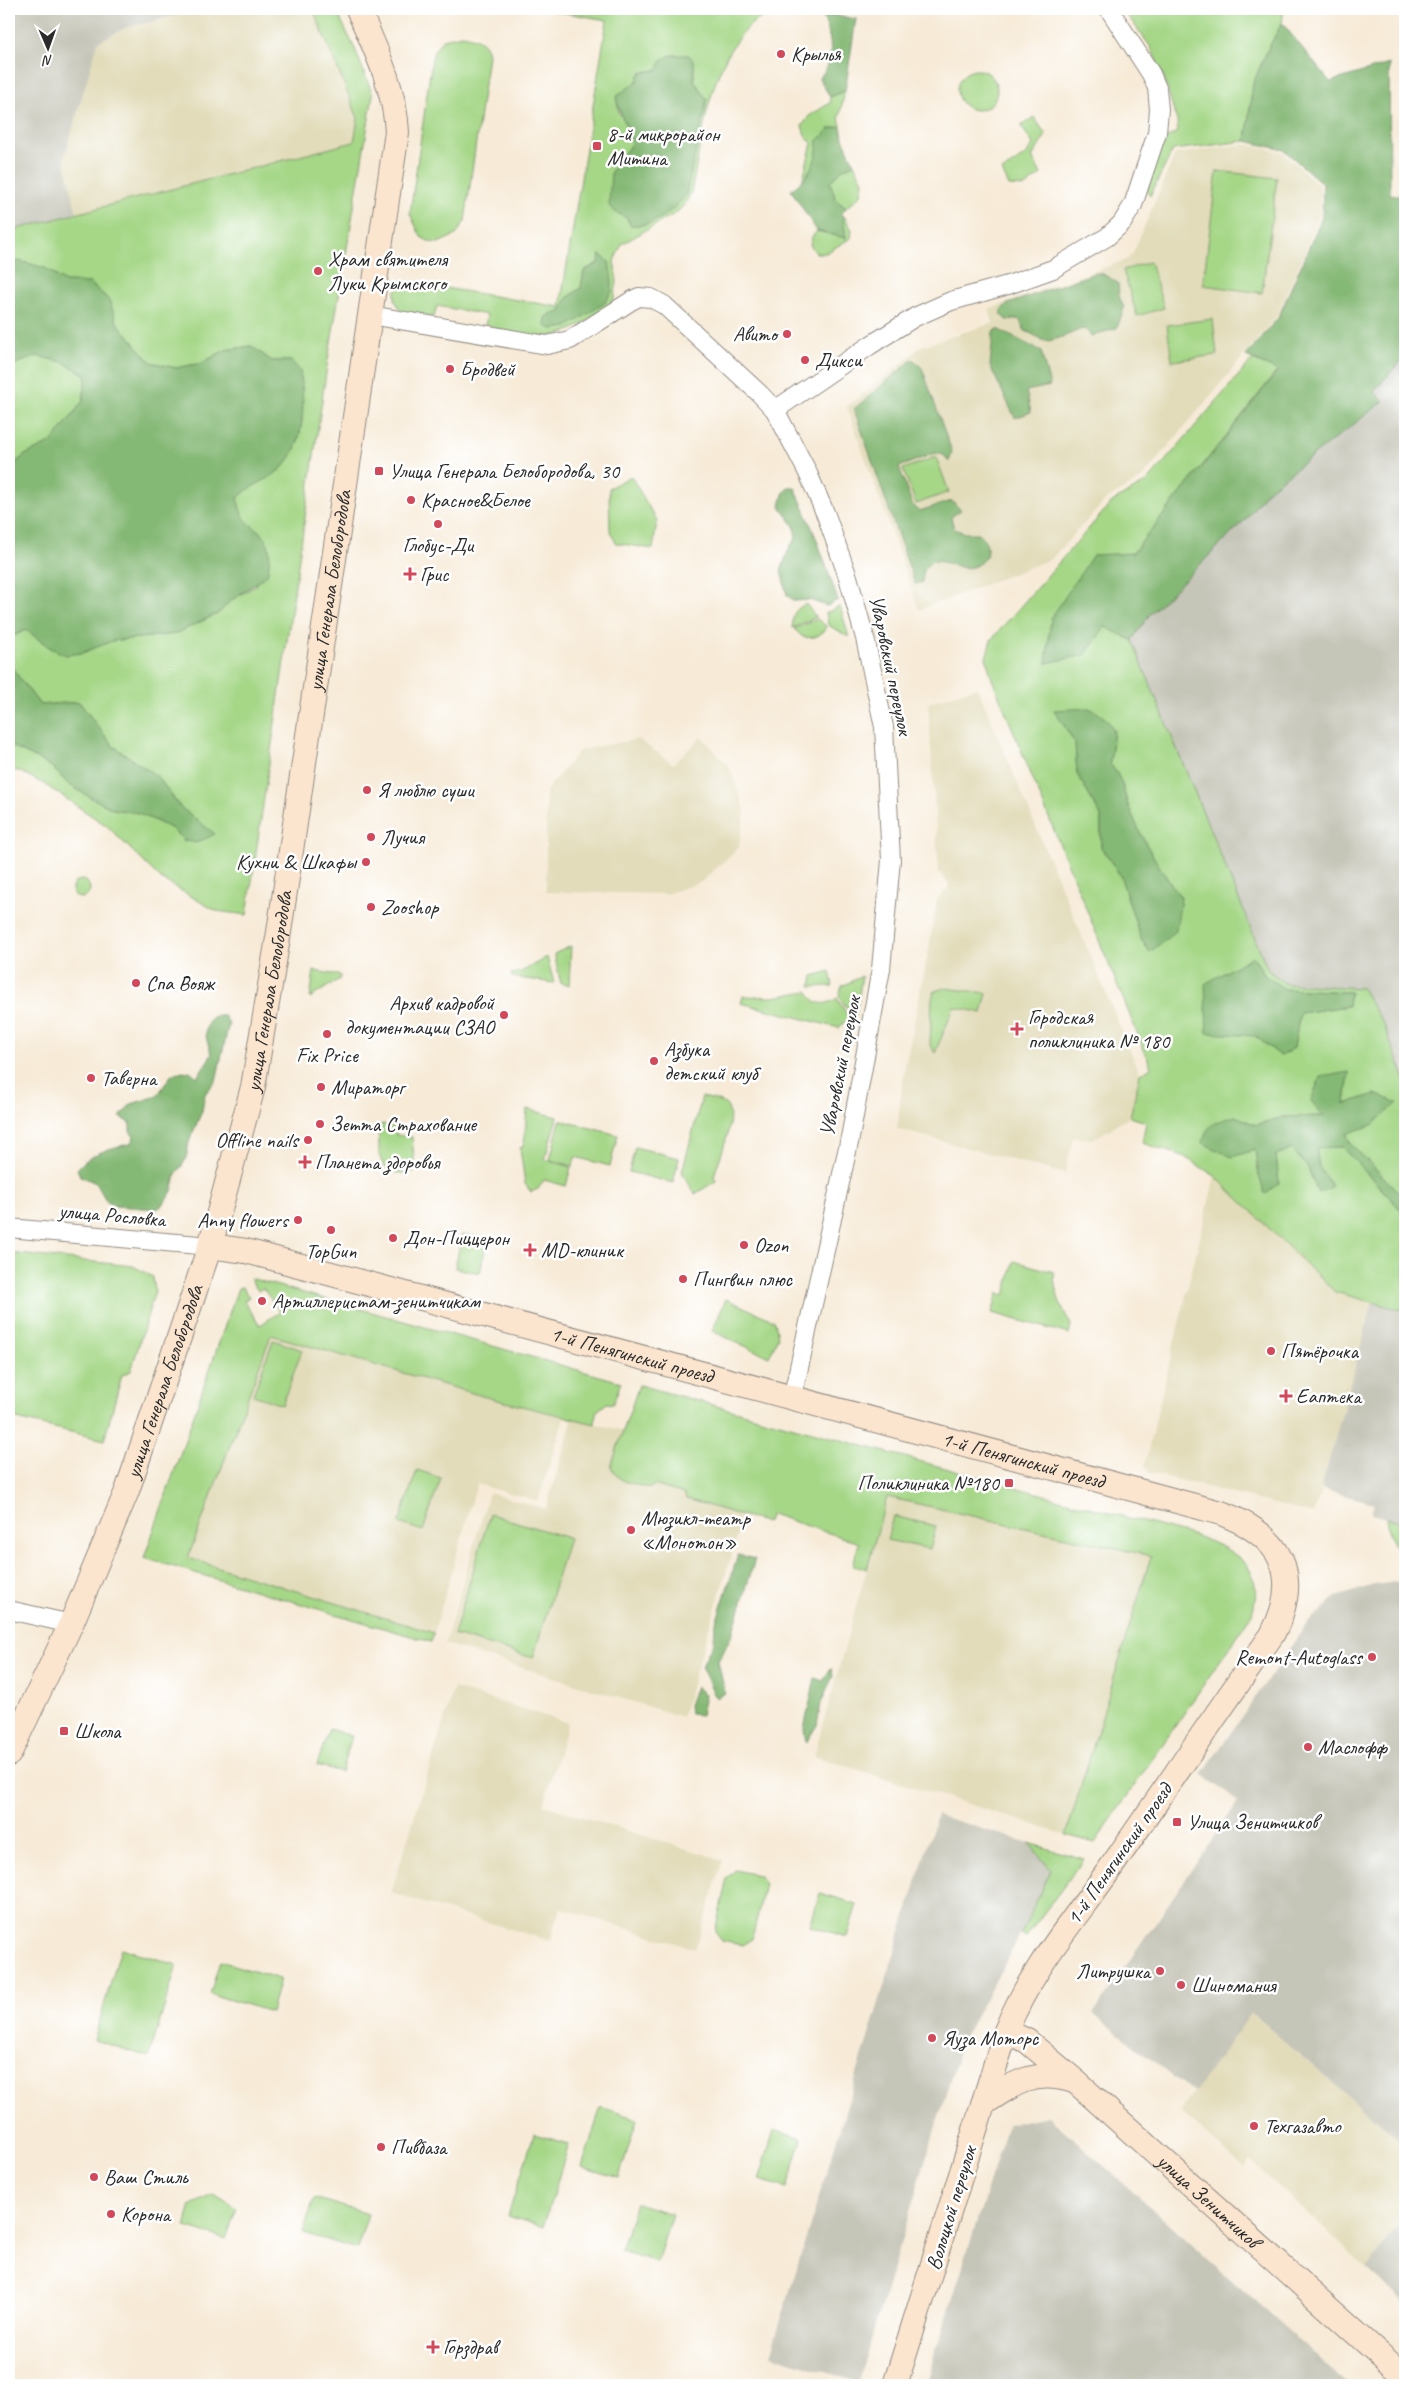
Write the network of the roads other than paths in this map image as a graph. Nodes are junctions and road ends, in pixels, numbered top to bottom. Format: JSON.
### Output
{"nodes":[{"id":1,"x":358,"y":9,"type":"edge"},
{"id":2,"x":1109,"y":9,"type":"edge"},
{"id":3,"x":370,"y":315,"type":"junction"},
{"id":4,"x":775,"y":410,"type":"junction"},
{"id":5,"x":9,"y":1228,"type":"edge"},
{"id":6,"x":210,"y":1246,"type":"junction"},
{"id":7,"x":792,"y":1399,"type":"junction"},
{"id":8,"x":9,"y":1610,"type":"edge"},
{"id":9,"x":70,"y":1624,"type":"junction"},
{"id":10,"x":9,"y":1754,"type":"edge"},
{"id":11,"x":1006,"y":2031,"type":"junction"},
{"id":12,"x":1075,"y":2081,"type":"junction"},
{"id":13,"x":983,"y":2104,"type":"junction"},
{"id":14,"x":1405,"y":2377,"type":"edge"},
{"id":15,"x":895,"y":2385,"type":"edge"}],
"edges":[{"from":1,"to":3,"type":"street","name":"улица Генерала Белобородова"},
{"from":2,"to":4,"type":"street"},
{"from":3,"to":4,"type":"street","name":"Уваровский переулок"},
{"from":3,"to":6,"type":"street","name":"улица Генерала Белобородова"},
{"from":4,"to":7,"type":"street","name":"Уваровский переулок"},
{"from":5,"to":6,"type":"street","name":"улица Рословка"},
{"from":6,"to":7,"type":"street","name":"1-й Пенягинский проезд"},
{"from":6,"to":9,"type":"street","name":"улица Генерала Белобородова"},
{"from":7,"to":11,"type":"street","name":"1-й Пенягинский проезд"},
{"from":8,"to":9,"type":"street"},
{"from":9,"to":10,"type":"street","name":"улица Генерала Белобородова"},
{"from":11,"to":12,"type":"street","name":"улица Зенитчиков"},
{"from":11,"to":13,"type":"street","name":"Волоцкой переулок"},
{"from":12,"to":13,"type":"street"},
{"from":12,"to":14,"type":"street","name":"улица Зенитчиков"},
{"from":13,"to":15,"type":"street","name":"Волоцкой переулок"}]}
